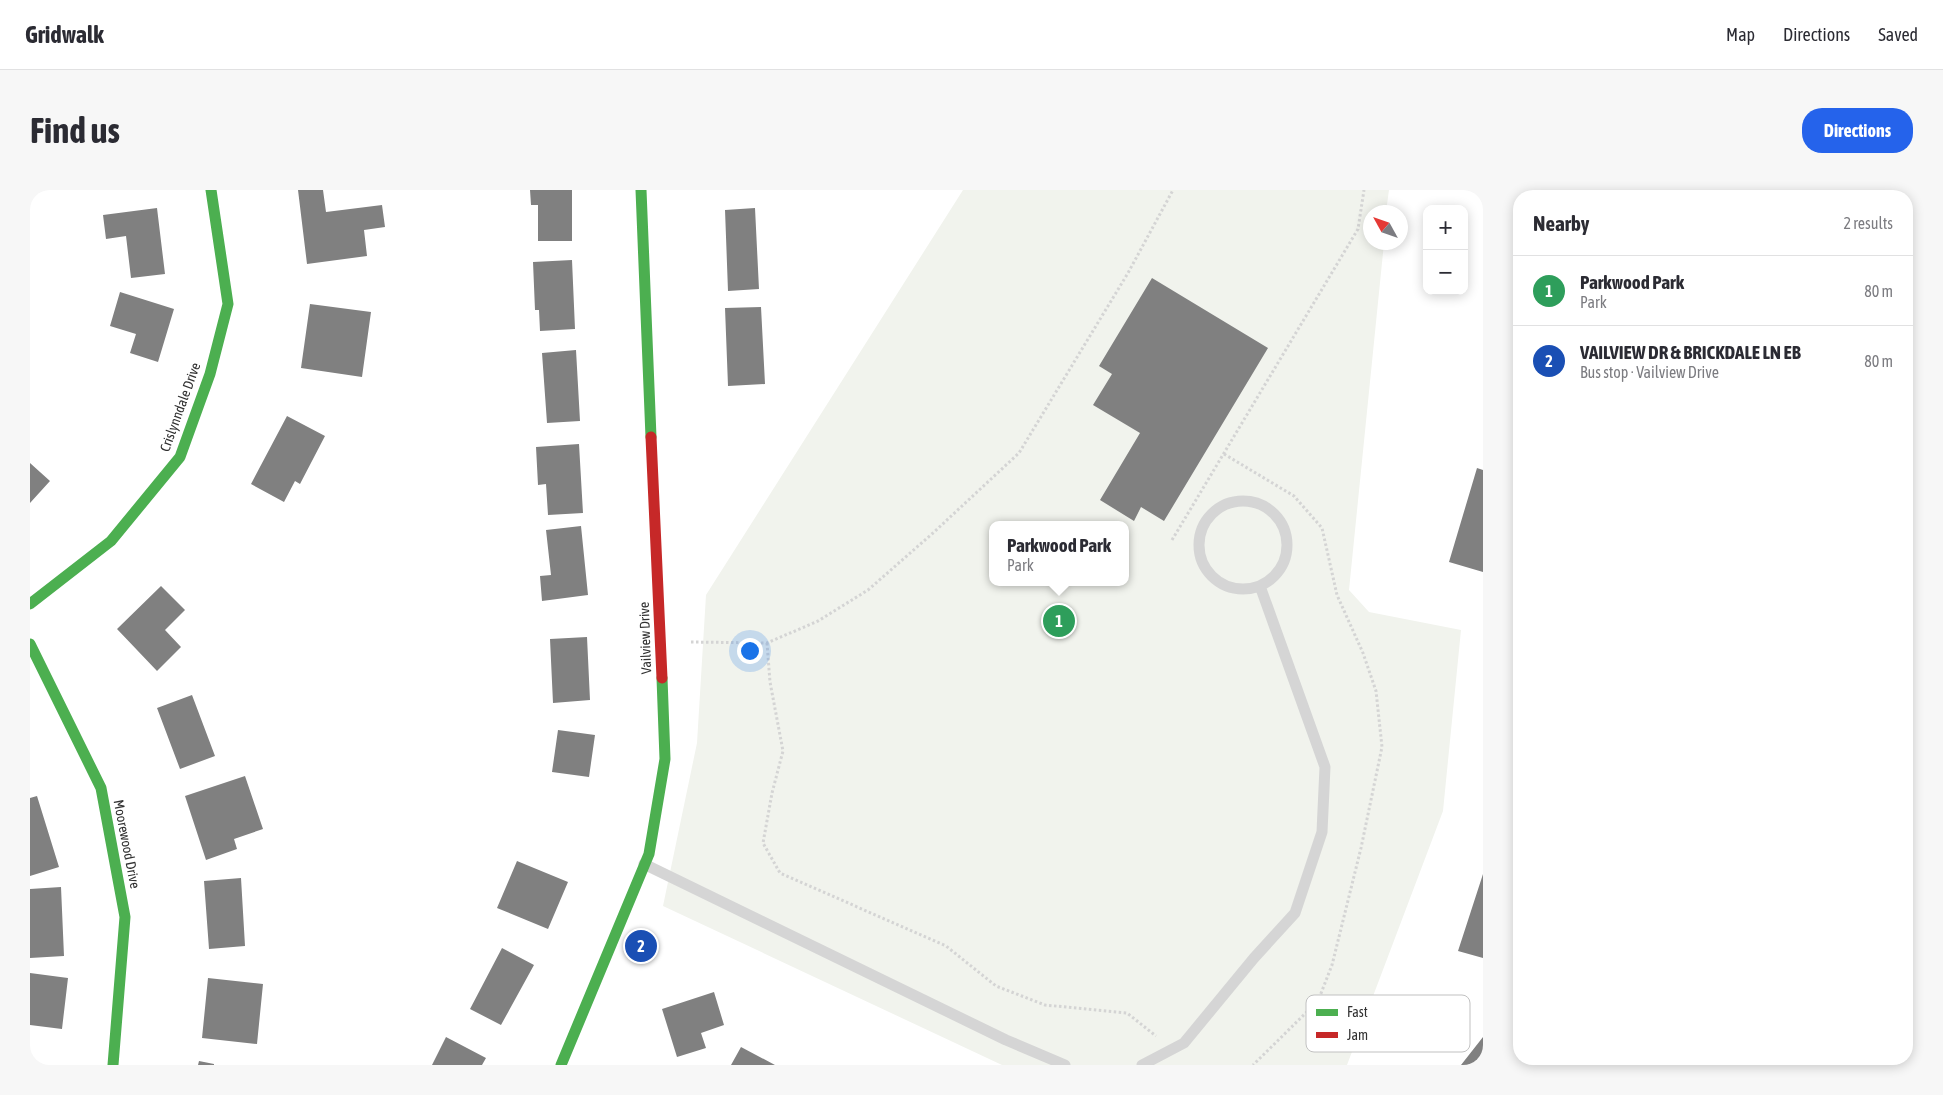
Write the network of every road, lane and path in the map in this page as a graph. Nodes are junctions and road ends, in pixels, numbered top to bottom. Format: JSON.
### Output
{"nodes":[{"id":1,"x":211,"y":190,"type":"edge"},
{"id":2,"x":641,"y":190,"type":"edge"},
{"id":3,"x":1173,"y":190,"type":"edge"},
{"id":4,"x":1364,"y":190,"type":"edge"},
{"id":5,"x":1172,"y":540,"type":"dead end"},
{"id":6,"x":1260,"y":586,"type":"junction"},
{"id":7,"x":30,"y":604,"type":"edge"},
{"id":8,"x":691,"y":642,"type":"dead end"},
{"id":9,"x":767,"y":643,"type":"junction"},
{"id":10,"x":30,"y":644,"type":"edge"},
{"id":11,"x":644,"y":864,"type":"junction"},
{"id":12,"x":1157,"y":1037,"type":"dead end"},
{"id":13,"x":113,"y":1065,"type":"edge"},
{"id":14,"x":561,"y":1065,"type":"edge"},
{"id":15,"x":1065,"y":1065,"type":"edge"},
{"id":16,"x":1142,"y":1065,"type":"edge"}],
"edges":[{"from":1,"to":7,"type":"street","name":"Crislynndale Drive"},
{"from":2,"to":11,"type":"street","name":"Vailview Drive"},
{"from":3,"to":9,"type":"path"},
{"from":4,"to":5,"type":"path"},
{"from":6,"to":6,"type":"lane"},
{"from":6,"to":16,"type":"lane"},
{"from":8,"to":9,"type":"path"},
{"from":9,"to":12,"type":"path"},
{"from":10,"to":13,"type":"street","name":"Moorewood Drive"},
{"from":11,"to":14,"type":"street","name":"Vailview Drive"},
{"from":11,"to":15,"type":"lane"}]}
